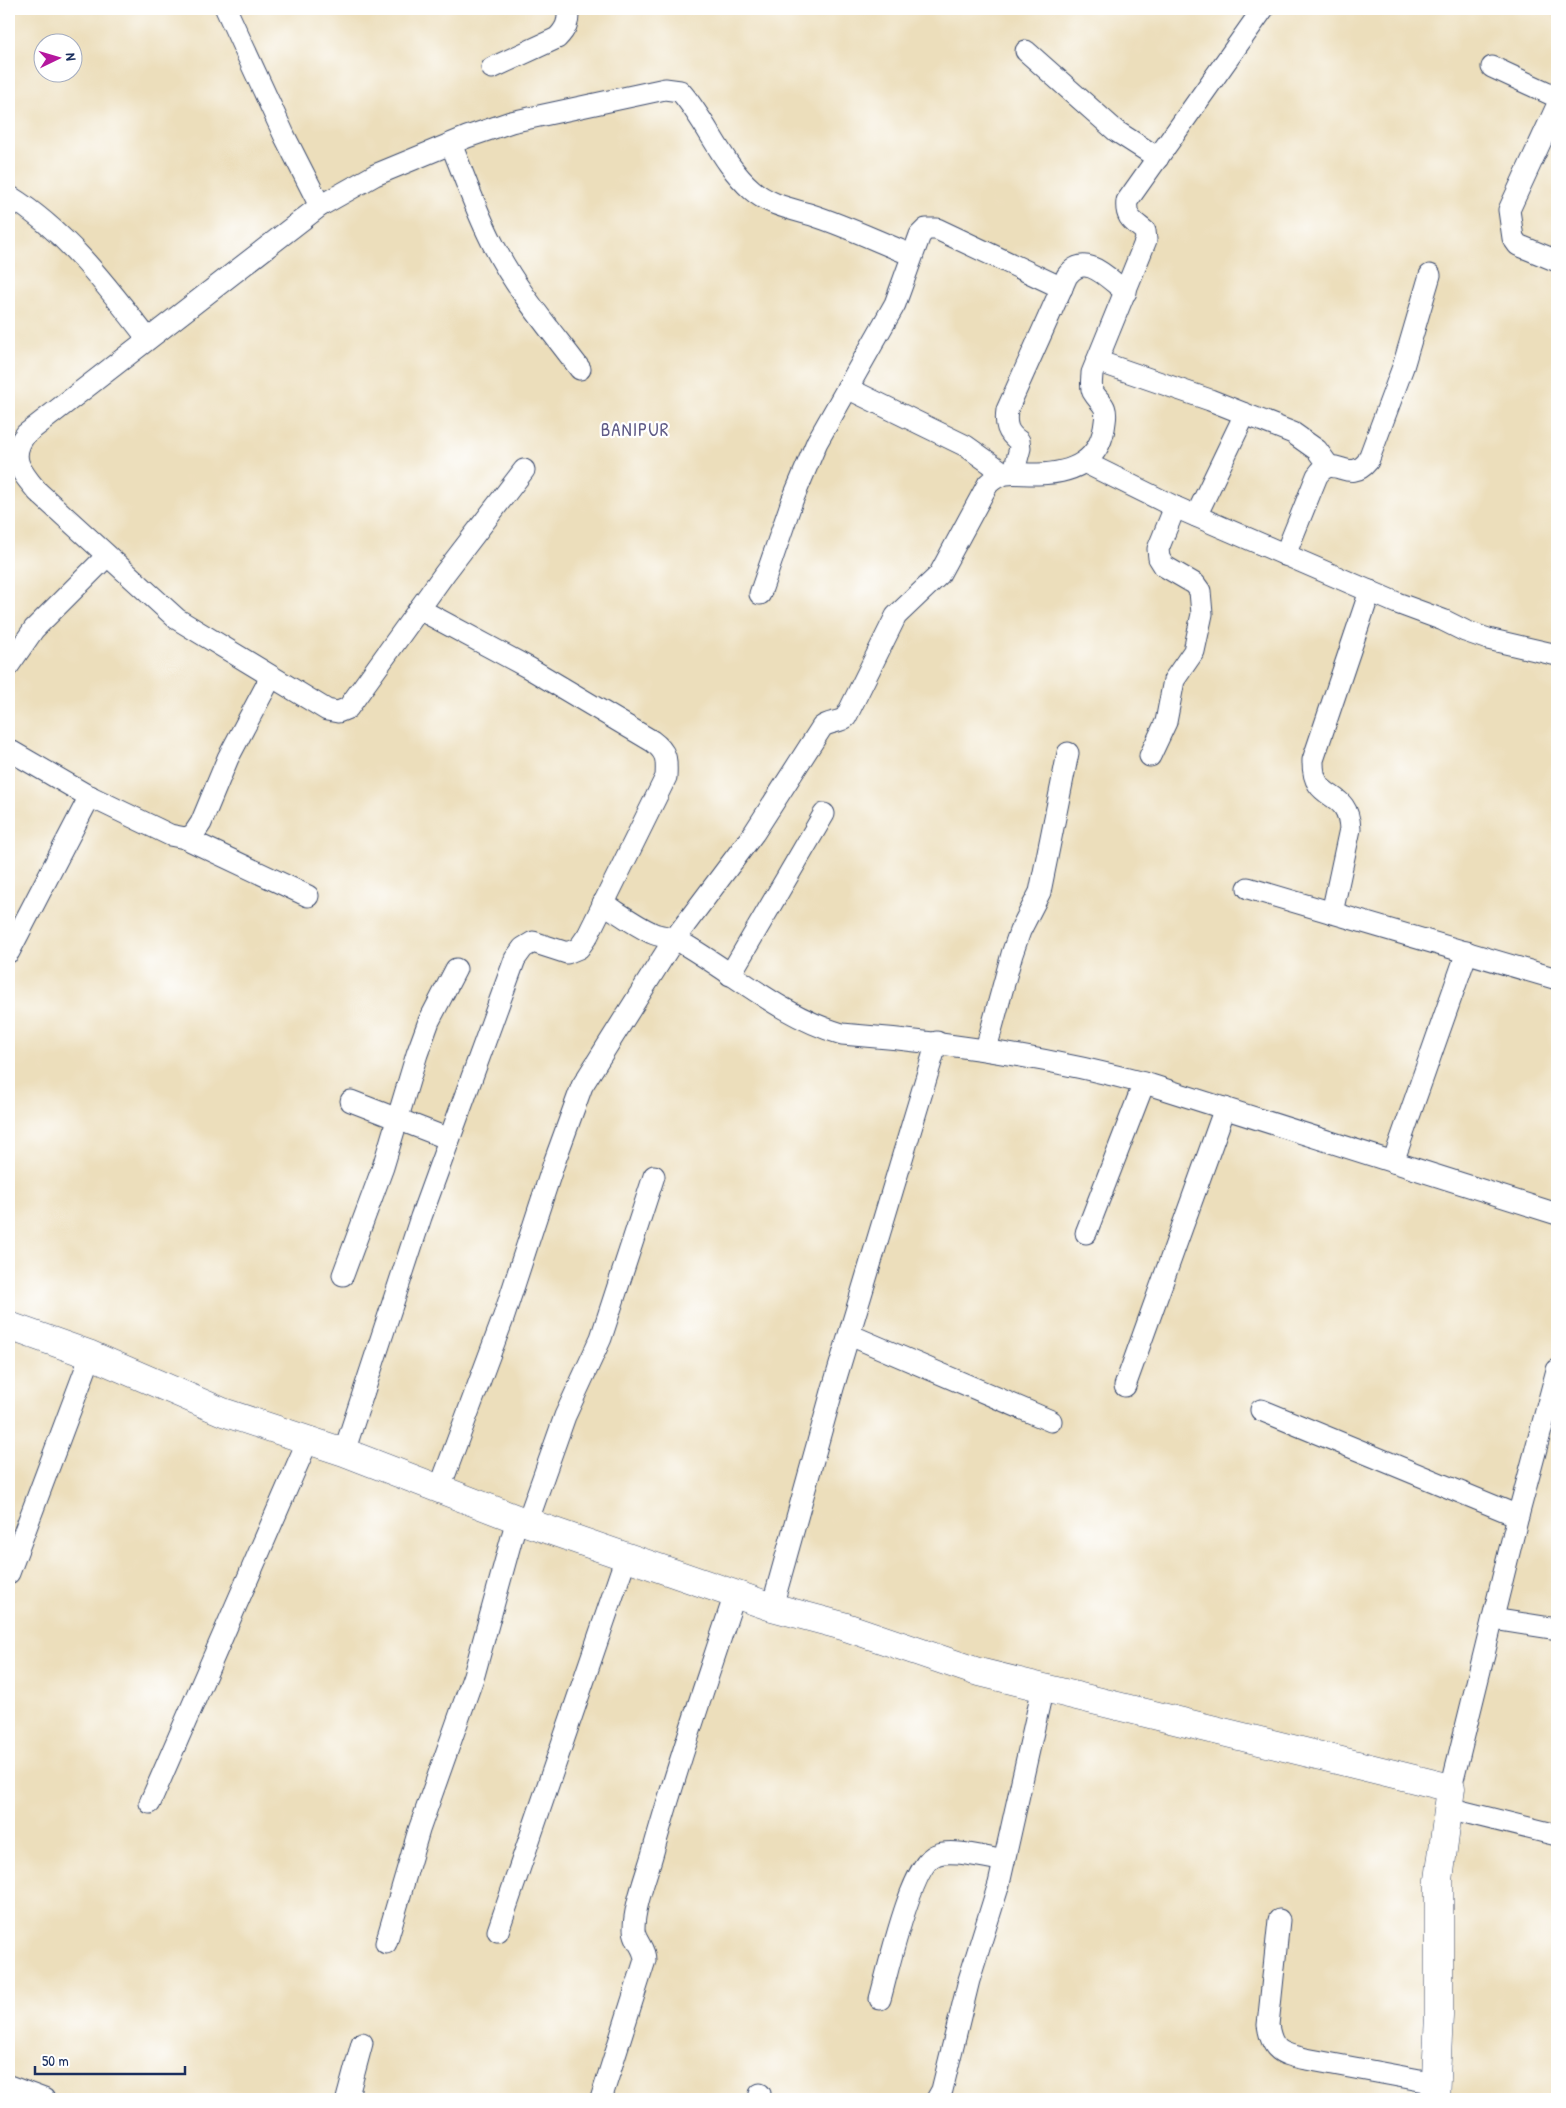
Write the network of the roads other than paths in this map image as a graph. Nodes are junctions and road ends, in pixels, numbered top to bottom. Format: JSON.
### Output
{"nodes":[{"id":1,"x":226,"y":9,"type":"edge"},
{"id":2,"x":568,"y":9,"type":"edge"},
{"id":3,"x":1262,"y":9,"type":"edge"},
{"id":4,"x":1026,"y":50,"type":"dead end"},
{"id":5,"x":1492,"y":67,"type":"dead end"},
{"id":6,"x":492,"y":68,"type":"dead end"},
{"id":7,"x":1557,"y":97,"type":"edge"},
{"id":8,"x":1557,"y":106,"type":"edge"},
{"id":9,"x":451,"y":144,"type":"junction"},
{"id":10,"x":1158,"y":158,"type":"junction"},
{"id":11,"x":9,"y":196,"type":"edge"},
{"id":12,"x":320,"y":206,"type":"junction"},
{"id":13,"x":912,"y":255,"type":"junction"},
{"id":14,"x":1557,"y":261,"type":"edge"},
{"id":15,"x":1430,"y":275,"type":"dead end"},
{"id":16,"x":1062,"y":288,"type":"junction"},
{"id":17,"x":1126,"y":292,"type":"junction"},
{"id":18,"x":148,"y":339,"type":"junction"},
{"id":19,"x":1097,"y":361,"type":"junction"},
{"id":20,"x":580,"y":369,"type":"dead end"},
{"id":21,"x":847,"y":388,"type":"junction"},
{"id":22,"x":1245,"y":414,"type":"junction"},
{"id":23,"x":1086,"y":463,"type":"junction"},
{"id":24,"x":1328,"y":465,"type":"junction"},
{"id":25,"x":524,"y":470,"type":"dead end"},
{"id":26,"x":1009,"y":472,"type":"junction"},
{"id":27,"x":1175,"y":507,"type":"junction"},
{"id":28,"x":1196,"y":516,"type":"junction"},
{"id":29,"x":1285,"y":555,"type":"junction"},
{"id":30,"x":107,"y":556,"type":"junction"},
{"id":31,"x":1370,"y":591,"type":"junction"},
{"id":32,"x":760,"y":594,"type":"dead end"},
{"id":33,"x":419,"y":609,"type":"junction"},
{"id":34,"x":1557,"y":655,"type":"edge"},
{"id":35,"x":9,"y":665,"type":"edge"},
{"id":36,"x":271,"y":677,"type":"junction"},
{"id":37,"x":9,"y":750,"type":"edge"},
{"id":38,"x":1068,"y":753,"type":"dead end"},
{"id":39,"x":1150,"y":756,"type":"dead end"},
{"id":40,"x":90,"y":796,"type":"junction"},
{"id":41,"x":824,"y":814,"type":"dead end"},
{"id":42,"x":185,"y":838,"type":"junction"},
{"id":43,"x":1248,"y":888,"type":"dead end"},
{"id":44,"x":308,"y":896,"type":"dead end"},
{"id":45,"x":603,"y":903,"type":"junction"},
{"id":46,"x":1332,"y":913,"type":"junction"},
{"id":47,"x":675,"y":938,"type":"junction"},
{"id":48,"x":9,"y":952,"type":"edge"},
{"id":49,"x":1467,"y":952,"type":"junction"},
{"id":50,"x":456,"y":969,"type":"dead end"},
{"id":51,"x":730,"y":975,"type":"junction"},
{"id":52,"x":1557,"y":979,"type":"edge"},
{"id":53,"x":937,"y":1042,"type":"junction"},
{"id":54,"x":986,"y":1048,"type":"junction"},
{"id":55,"x":1144,"y":1083,"type":"junction"},
{"id":56,"x":351,"y":1101,"type":"dead end"},
{"id":57,"x":1225,"y":1108,"type":"junction"},
{"id":58,"x":396,"y":1119,"type":"junction"},
{"id":59,"x":449,"y":1139,"type":"junction"},
{"id":60,"x":1393,"y":1162,"type":"junction"},
{"id":61,"x":654,"y":1176,"type":"dead end"},
{"id":62,"x":1557,"y":1214,"type":"edge"},
{"id":63,"x":1086,"y":1233,"type":"dead end"},
{"id":64,"x":343,"y":1275,"type":"dead end"},
{"id":65,"x":9,"y":1326,"type":"edge"},
{"id":66,"x":850,"y":1335,"type":"junction"},
{"id":67,"x":91,"y":1355,"type":"junction"},
{"id":68,"x":1557,"y":1370,"type":"edge"},
{"id":69,"x":1125,"y":1386,"type":"dead end"},
{"id":70,"x":1261,"y":1410,"type":"dead end"},
{"id":71,"x":1051,"y":1421,"type":"dead end"},
{"id":72,"x":308,"y":1440,"type":"junction"},
{"id":73,"x":344,"y":1452,"type":"junction"},
{"id":74,"x":439,"y":1490,"type":"junction"},
{"id":75,"x":1518,"y":1516,"type":"junction"},
{"id":76,"x":522,"y":1521,"type":"junction"},
{"id":77,"x":626,"y":1557,"type":"junction"},
{"id":78,"x":9,"y":1573,"type":"edge"},
{"id":79,"x":734,"y":1594,"type":"junction"},
{"id":80,"x":772,"y":1607,"type":"junction"},
{"id":81,"x":1493,"y":1619,"type":"junction"},
{"id":82,"x":1557,"y":1629,"type":"edge"},
{"id":83,"x":1043,"y":1687,"type":"junction"},
{"id":84,"x":1450,"y":1798,"type":"junction"},
{"id":85,"x":150,"y":1803,"type":"dead end"},
{"id":86,"x":1557,"y":1835,"type":"edge"},
{"id":87,"x":1004,"y":1861,"type":"junction"},
{"id":88,"x":1279,"y":1920,"type":"dead end"},
{"id":89,"x":498,"y":1931,"type":"dead end"},
{"id":90,"x":386,"y":1942,"type":"dead end"},
{"id":91,"x":880,"y":1999,"type":"dead end"},
{"id":92,"x":362,"y":2043,"type":"dead end"},
{"id":93,"x":9,"y":2086,"type":"edge"},
{"id":94,"x":1435,"y":2091,"type":"edge"},
{"id":95,"x":44,"y":2099,"type":"edge"},
{"id":96,"x":347,"y":2099,"type":"edge"},
{"id":97,"x":601,"y":2099,"type":"edge"},
{"id":98,"x":937,"y":2099,"type":"edge"}],
"edges":[{"from":1,"to":12,"type":"street"},
{"from":2,"to":6,"type":"street"},
{"from":3,"to":10,"type":"street"},
{"from":4,"to":10,"type":"street"},
{"from":5,"to":7,"type":"street"},
{"from":8,"to":14,"type":"street"},
{"from":9,"to":12,"type":"street"},
{"from":9,"to":13,"type":"street"},
{"from":9,"to":20,"type":"street"},
{"from":10,"to":17,"type":"street"},
{"from":11,"to":18,"type":"street"},
{"from":12,"to":18,"type":"street"},
{"from":13,"to":16,"type":"street"},
{"from":13,"to":21,"type":"street"},
{"from":15,"to":24,"type":"street"},
{"from":16,"to":17,"type":"street"},
{"from":16,"to":26,"type":"street"},
{"from":17,"to":19,"type":"street"},
{"from":18,"to":30,"type":"street"},
{"from":19,"to":22,"type":"street"},
{"from":19,"to":23,"type":"street"},
{"from":21,"to":26,"type":"street"},
{"from":21,"to":32,"type":"street"},
{"from":22,"to":24,"type":"street"},
{"from":22,"to":28,"type":"street"},
{"from":23,"to":26,"type":"street"},
{"from":23,"to":27,"type":"street"},
{"from":24,"to":29,"type":"street"},
{"from":25,"to":33,"type":"street"},
{"from":26,"to":47,"type":"street"},
{"from":27,"to":28,"type":"street"},
{"from":27,"to":39,"type":"street"},
{"from":28,"to":29,"type":"street"},
{"from":29,"to":31,"type":"street"},
{"from":30,"to":35,"type":"street"},
{"from":30,"to":36,"type":"street"},
{"from":31,"to":34,"type":"street"},
{"from":31,"to":46,"type":"street"},
{"from":33,"to":36,"type":"street"},
{"from":33,"to":45,"type":"street"},
{"from":36,"to":42,"type":"street"},
{"from":37,"to":40,"type":"street"},
{"from":38,"to":54,"type":"street"},
{"from":40,"to":42,"type":"street"},
{"from":40,"to":48,"type":"street"},
{"from":41,"to":51,"type":"street"},
{"from":42,"to":44,"type":"street"},
{"from":43,"to":46,"type":"street"},
{"from":45,"to":47,"type":"street"},
{"from":45,"to":59,"type":"street"},
{"from":46,"to":49,"type":"street"},
{"from":47,"to":51,"type":"street"},
{"from":47,"to":74,"type":"street"},
{"from":49,"to":52,"type":"street"},
{"from":49,"to":60,"type":"street"},
{"from":50,"to":58,"type":"street"},
{"from":51,"to":53,"type":"street"},
{"from":53,"to":54,"type":"street"},
{"from":53,"to":66,"type":"street"},
{"from":54,"to":55,"type":"street"},
{"from":55,"to":57,"type":"street"},
{"from":55,"to":63,"type":"street"},
{"from":56,"to":58,"type":"street"},
{"from":57,"to":60,"type":"street"},
{"from":57,"to":69,"type":"street"},
{"from":58,"to":59,"type":"street"},
{"from":58,"to":64,"type":"street"},
{"from":59,"to":73,"type":"street"},
{"from":60,"to":62,"type":"street"},
{"from":61,"to":76,"type":"street"},
{"from":65,"to":67,"type":"street"},
{"from":66,"to":71,"type":"street"},
{"from":66,"to":80,"type":"street"},
{"from":67,"to":72,"type":"street"},
{"from":67,"to":78,"type":"street"},
{"from":68,"to":75,"type":"street"},
{"from":70,"to":75,"type":"street"},
{"from":72,"to":73,"type":"street"},
{"from":72,"to":85,"type":"street"},
{"from":73,"to":74,"type":"street"},
{"from":74,"to":76,"type":"street"},
{"from":75,"to":81,"type":"street"},
{"from":76,"to":77,"type":"street"},
{"from":76,"to":90,"type":"street"},
{"from":77,"to":79,"type":"street"},
{"from":77,"to":89,"type":"street"},
{"from":79,"to":80,"type":"street"},
{"from":79,"to":97,"type":"street"},
{"from":80,"to":83,"type":"street"},
{"from":81,"to":82,"type":"street"},
{"from":81,"to":84,"type":"street"},
{"from":83,"to":84,"type":"street"},
{"from":83,"to":87,"type":"street"},
{"from":84,"to":86,"type":"street"},
{"from":84,"to":94,"type":"street"},
{"from":87,"to":91,"type":"street"},
{"from":87,"to":98,"type":"street"},
{"from":88,"to":94,"type":"street"},
{"from":92,"to":96,"type":"street"},
{"from":93,"to":95,"type":"street"}]}
